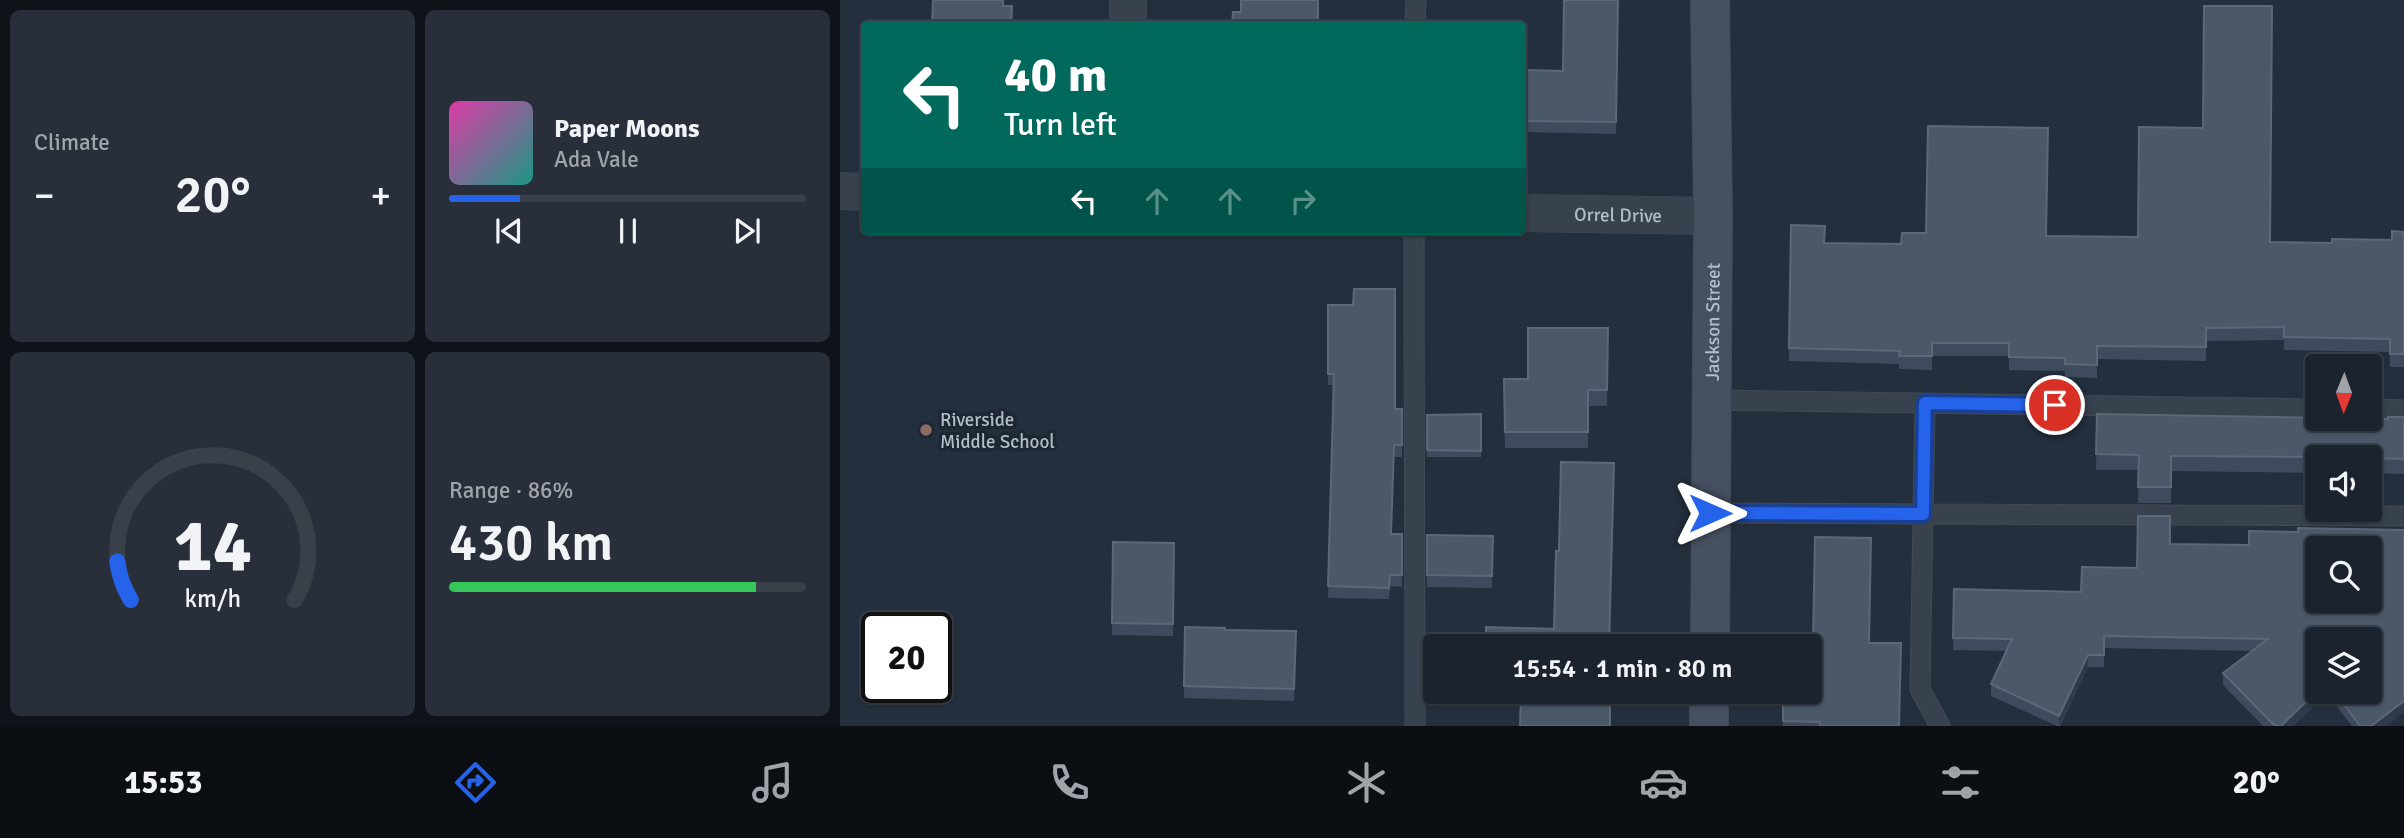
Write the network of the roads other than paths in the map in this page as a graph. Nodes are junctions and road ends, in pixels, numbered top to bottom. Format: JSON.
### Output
{"nodes":[{"id":1,"x":1128,"y":0,"type":"edge"},
{"id":2,"x":1416,"y":0,"type":"edge"},
{"id":3,"x":1710,"y":0,"type":"edge"},
{"id":4,"x":1128,"y":21,"type":"edge"},
{"id":5,"x":1415,"y":21,"type":"edge"},
{"id":6,"x":840,"y":191,"type":"edge"},
{"id":7,"x":861,"y":192,"type":"edge"},
{"id":8,"x":1526,"y":213,"type":"edge"},
{"id":9,"x":1713,"y":216,"type":"junction"},
{"id":10,"x":1414,"y":235,"type":"edge"},
{"id":11,"x":1711,"y":400,"type":"junction"},
{"id":12,"x":1925,"y":403,"type":"junction"},
{"id":13,"x":2305,"y":409,"type":"edge"},
{"id":14,"x":2382,"y":409,"type":"edge"},
{"id":15,"x":2404,"y":410,"type":"edge"},
{"id":16,"x":1710,"y":513,"type":"junction"},
{"id":17,"x":1923,"y":514,"type":"junction"},
{"id":18,"x":2404,"y":516,"type":"edge"},
{"id":19,"x":1710,"y":634,"type":"edge"},
{"id":20,"x":1709,"y":704,"type":"edge"},
{"id":21,"x":1415,"y":726,"type":"edge"},
{"id":22,"x":1709,"y":726,"type":"edge"},
{"id":23,"x":1940,"y":726,"type":"edge"}],
"edges":[{"from":1,"to":4,"type":"street"},
{"from":2,"to":5,"type":"lane"},
{"from":3,"to":9,"type":"street","name":"Jackson Street"},
{"from":6,"to":7,"type":"street"},
{"from":8,"to":9,"type":"street","name":"Orrel Drive"},
{"from":9,"to":11,"type":"street","name":"Jackson Street"},
{"from":10,"to":21,"type":"lane"},
{"from":11,"to":12,"type":"lane"},
{"from":11,"to":16,"type":"street","name":"Jackson Street"},
{"from":12,"to":13,"type":"lane"},
{"from":12,"to":17,"type":"lane"},
{"from":14,"to":15,"type":"lane"},
{"from":16,"to":17,"type":"lane"},
{"from":16,"to":19,"type":"street","name":"Jackson Street"},
{"from":17,"to":18,"type":"lane"},
{"from":17,"to":23,"type":"lane"},
{"from":20,"to":22,"type":"street"}]}
